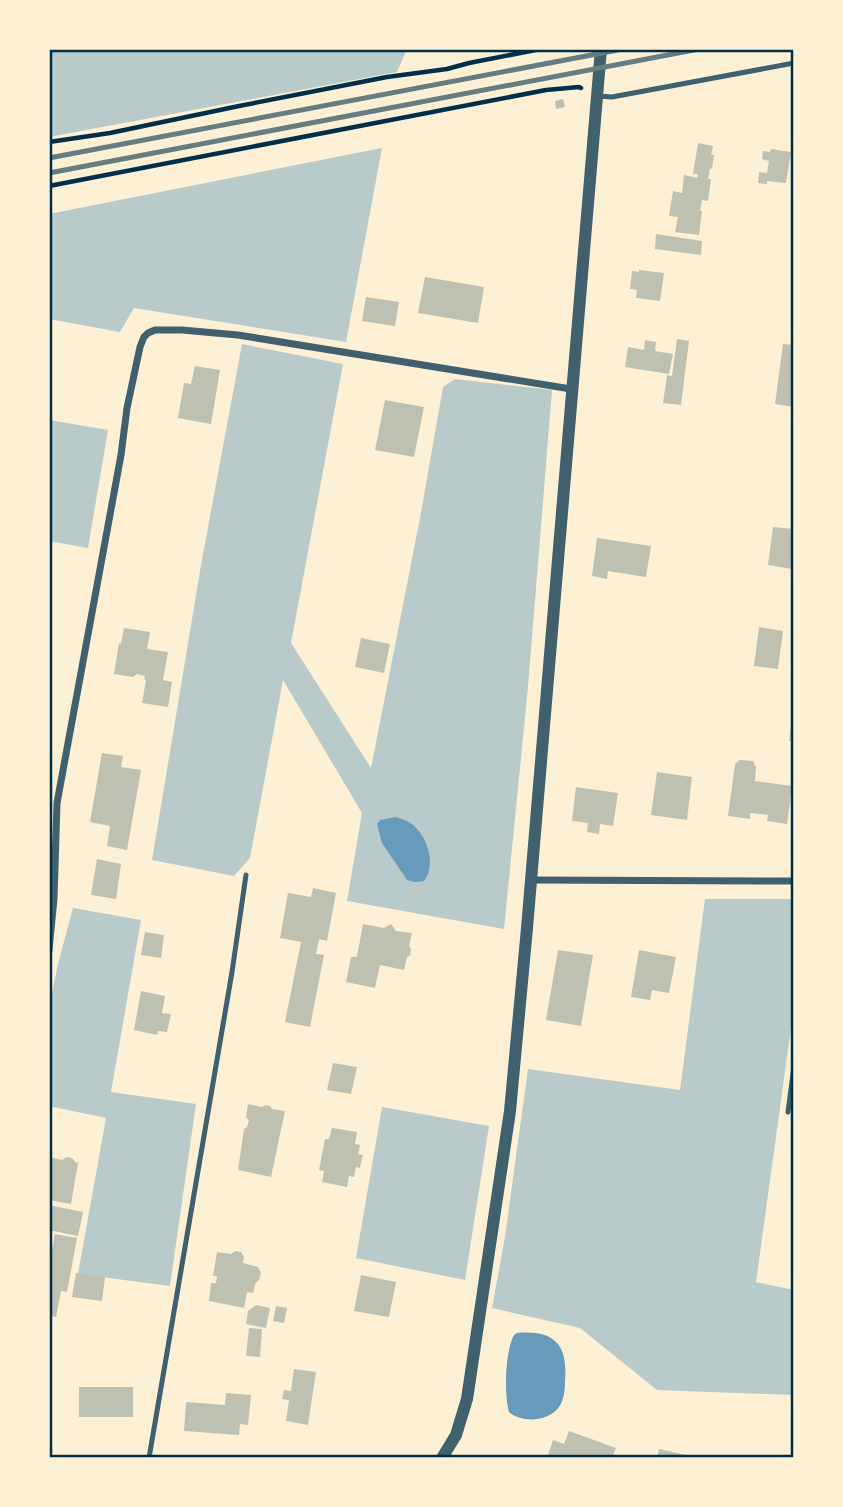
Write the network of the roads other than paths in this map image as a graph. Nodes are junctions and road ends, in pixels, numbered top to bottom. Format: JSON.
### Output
{"nodes":[{"id":1,"x":601,"y":49,"type":"edge"},
{"id":2,"x":794,"y":63,"type":"edge"},
{"id":3,"x":597,"y":96,"type":"junction"},
{"id":4,"x":571,"y":389,"type":"junction"},
{"id":5,"x":246,"y":875,"type":"dead end"},
{"id":6,"x":531,"y":880,"type":"junction"},
{"id":7,"x":794,"y":881,"type":"edge"},
{"id":8,"x":49,"y":950,"type":"edge"},
{"id":9,"x":794,"y":1066,"type":"edge"},
{"id":10,"x":788,"y":1112,"type":"dead end"},
{"id":11,"x":149,"y":1458,"type":"edge"},
{"id":12,"x":442,"y":1458,"type":"edge"}],
"edges":[{"from":1,"to":3,"type":"street"},
{"from":2,"to":3,"type":"lane"},
{"from":3,"to":4,"type":"street"},
{"from":4,"to":6,"type":"street"},
{"from":4,"to":8,"type":"street"},
{"from":5,"to":11,"type":"lane"},
{"from":6,"to":7,"type":"street"},
{"from":6,"to":12,"type":"street"},
{"from":9,"to":10,"type":"lane"}]}
